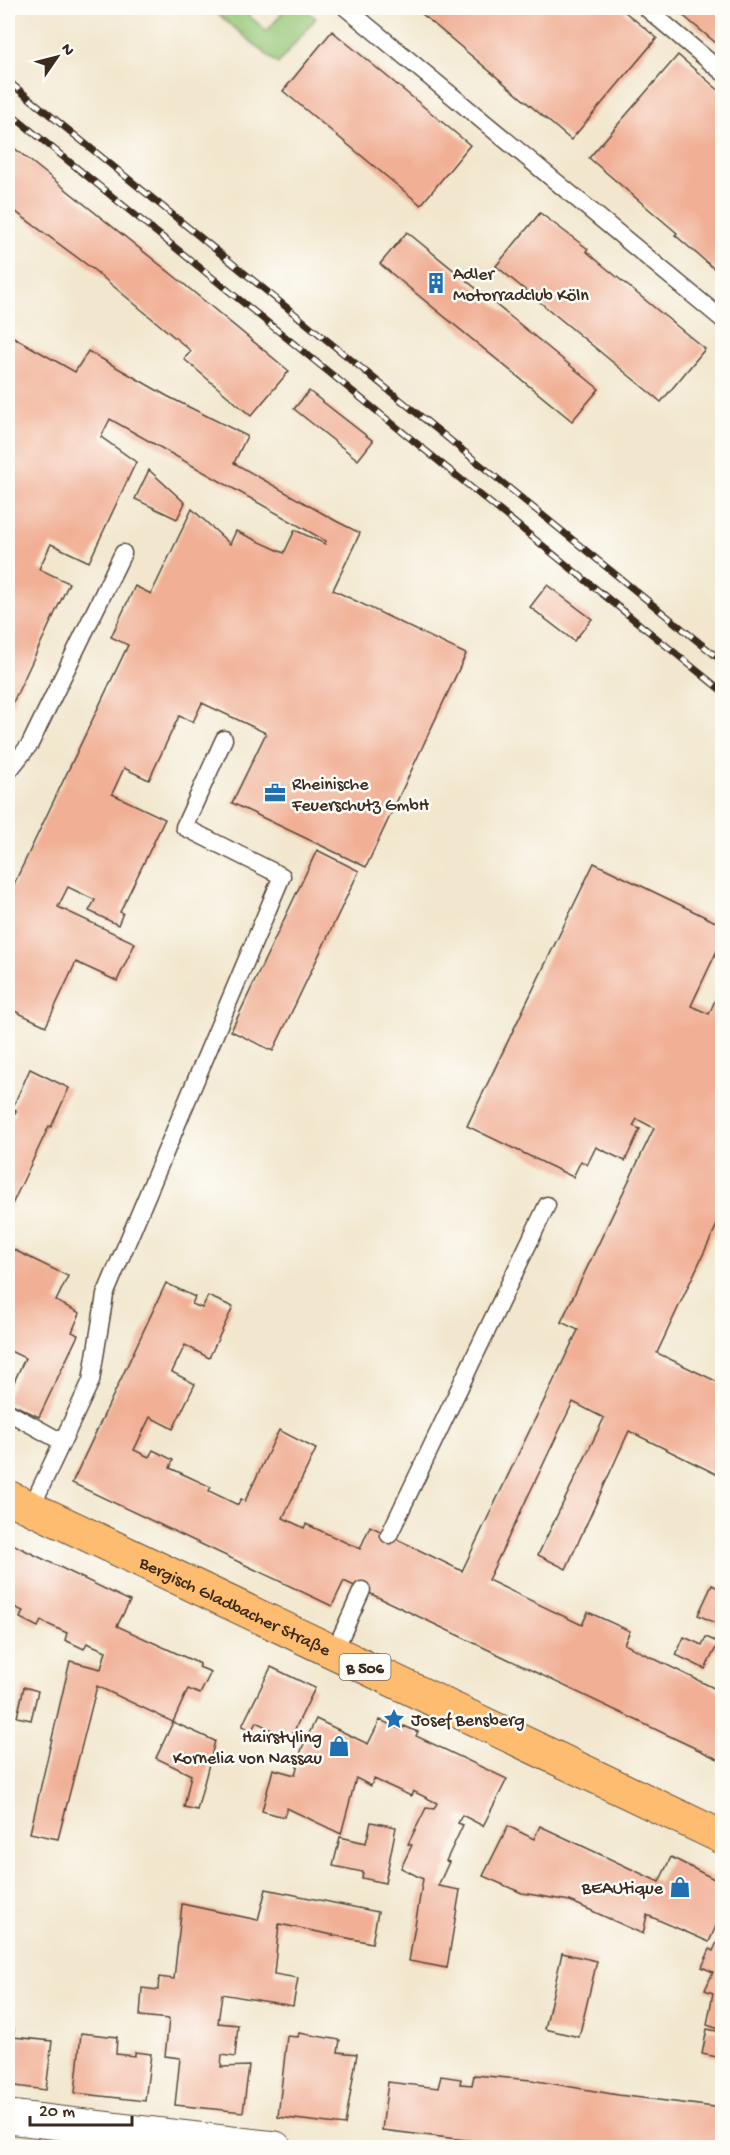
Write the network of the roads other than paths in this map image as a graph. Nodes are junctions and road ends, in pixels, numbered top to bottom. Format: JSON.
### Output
{"nodes":[{"id":1,"x":346,"y":8,"type":"edge"},
{"id":2,"x":646,"y":8,"type":"edge"},
{"id":3,"x":723,"y":72,"type":"edge"},
{"id":4,"x":723,"y":319,"type":"edge"},
{"id":5,"x":123,"y":553,"type":"dead end"},
{"id":6,"x":224,"y":740,"type":"dead end"},
{"id":7,"x":8,"y":772,"type":"edge"},
{"id":8,"x":547,"y":1204,"type":"dead end"},
{"id":9,"x":8,"y":1412,"type":"edge"},
{"id":10,"x":62,"y":1442,"type":"junction"},
{"id":11,"x":19,"y":1502,"type":"edge"},
{"id":12,"x":389,"y":1535,"type":"dead end"},
{"id":13,"x":362,"y":1590,"type":"dead end"},
{"id":14,"x":334,"y":1652,"type":"junction"},
{"id":15,"x":723,"y":1837,"type":"edge"},
{"id":16,"x":8,"y":2116,"type":"edge"},
{"id":17,"x":275,"y":2148,"type":"edge"}],
"edges":[{"from":1,"to":4,"type":"lane"},
{"from":2,"to":3,"type":"lane"},
{"from":5,"to":7,"type":"lane"},
{"from":6,"to":10,"type":"lane"},
{"from":8,"to":12,"type":"lane"},
{"from":9,"to":10,"type":"lane"},
{"from":10,"to":11,"type":"lane"},
{"from":11,"to":14,"type":"main road","name":"Bergisch Gladbacher Straße","number":"B 506"},
{"from":13,"to":14,"type":"lane"},
{"from":14,"to":15,"type":"main road","name":"Bergisch Gladbacher Straße","number":"B 506"},
{"from":16,"to":17,"type":"street"}]}
